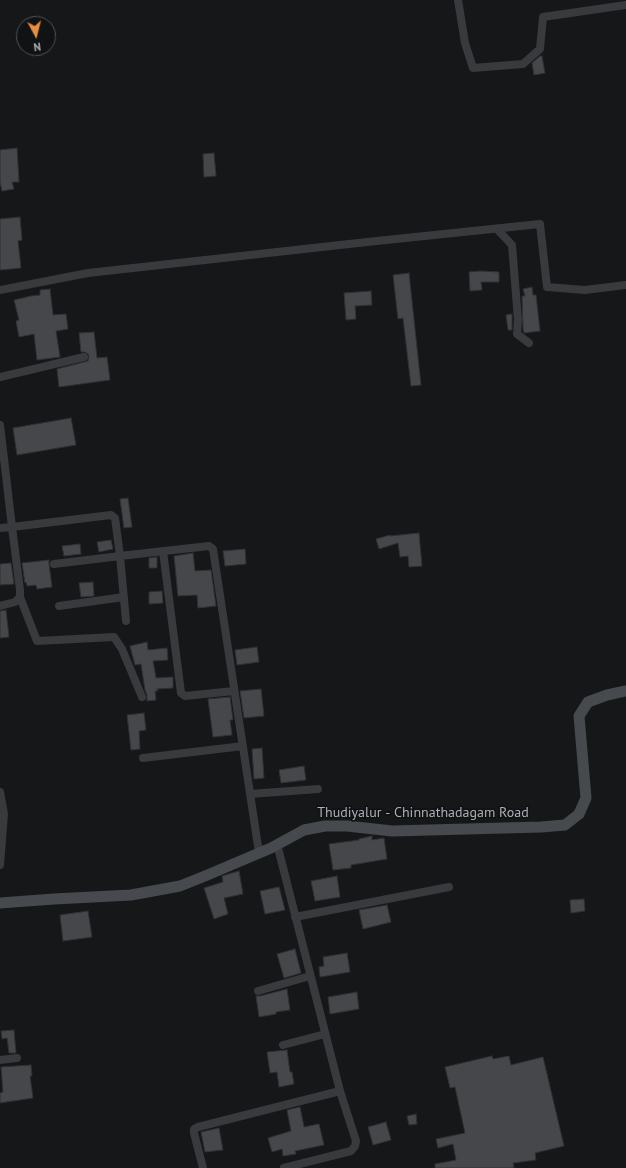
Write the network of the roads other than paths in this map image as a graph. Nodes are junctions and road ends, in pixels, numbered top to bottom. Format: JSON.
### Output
{"nodes":[{"id":1,"x":458,"y":0,"type":"edge"},
{"id":2,"x":626,"y":5,"type":"edge"},
{"id":3,"x":497,"y":229,"type":"junction"},
{"id":4,"x":626,"y":284,"type":"edge"},
{"id":5,"x":0,"y":290,"type":"edge"},
{"id":6,"x":529,"y":343,"type":"dead end"},
{"id":7,"x":84,"y":357,"type":"dead end"},
{"id":8,"x":0,"y":377,"type":"edge"},
{"id":9,"x":0,"y":425,"type":"edge"},
{"id":10,"x":2,"y":464,"type":"edge"},
{"id":11,"x":12,"y":527,"type":"junction"},
{"id":12,"x":0,"y":528,"type":"edge"},
{"id":13,"x":163,"y":551,"type":"junction"},
{"id":14,"x":120,"y":556,"type":"junction"},
{"id":15,"x":54,"y":564,"type":"dead end"},
{"id":16,"x":124,"y":596,"type":"junction"},
{"id":17,"x":20,"y":597,"type":"junction"},
{"id":18,"x":0,"y":606,"type":"edge"},
{"id":19,"x":59,"y":606,"type":"dead end"},
{"id":20,"x":126,"y":622,"type":"dead end"},
{"id":21,"x":234,"y":691,"type":"junction"},
{"id":22,"x":626,"y":691,"type":"edge"},
{"id":23,"x":142,"y":697,"type":"dead end"},
{"id":24,"x":243,"y":746,"type":"junction"},
{"id":25,"x":143,"y":758,"type":"dead end"},
{"id":26,"x":318,"y":788,"type":"dead end"},
{"id":27,"x":0,"y":792,"type":"edge"},
{"id":28,"x":250,"y":794,"type":"junction"},
{"id":29,"x":277,"y":844,"type":"junction"},
{"id":30,"x":259,"y":853,"type":"junction"},
{"id":31,"x":0,"y":865,"type":"edge"},
{"id":32,"x":449,"y":887,"type":"dead end"},
{"id":33,"x":0,"y":903,"type":"edge"},
{"id":34,"x":295,"y":918,"type":"junction"},
{"id":35,"x":310,"y":976,"type":"junction"},
{"id":36,"x":258,"y":991,"type":"dead end"},
{"id":37,"x":325,"y":1034,"type":"junction"},
{"id":38,"x":283,"y":1045,"type":"dead end"},
{"id":39,"x":17,"y":1058,"type":"dead end"},
{"id":40,"x":0,"y":1060,"type":"edge"},
{"id":41,"x":340,"y":1091,"type":"junction"},
{"id":42,"x":203,"y":1168,"type":"edge"},
{"id":43,"x":284,"y":1168,"type":"edge"}],
"edges":[{"from":1,"to":2,"type":"street"},
{"from":3,"to":4,"type":"street"},
{"from":3,"to":5,"type":"street"},
{"from":3,"to":6,"type":"street"},
{"from":7,"to":8,"type":"street"},
{"from":9,"to":10,"type":"street"},
{"from":10,"to":11,"type":"street"},
{"from":11,"to":12,"type":"street"},
{"from":11,"to":14,"type":"street"},
{"from":11,"to":17,"type":"street"},
{"from":13,"to":14,"type":"street"},
{"from":13,"to":21,"type":"street"},
{"from":13,"to":21,"type":"street"},
{"from":14,"to":15,"type":"street"},
{"from":14,"to":16,"type":"street"},
{"from":16,"to":19,"type":"street"},
{"from":16,"to":20,"type":"street"},
{"from":17,"to":18,"type":"street"},
{"from":17,"to":23,"type":"street"},
{"from":21,"to":24,"type":"street"},
{"from":22,"to":29,"type":"main road","name":"Thudiyalur - Chinnathadagam Road"},
{"from":24,"to":25,"type":"street"},
{"from":24,"to":28,"type":"street"},
{"from":26,"to":28,"type":"street"},
{"from":27,"to":31,"type":"street"},
{"from":28,"to":30,"type":"street"},
{"from":29,"to":30,"type":"main road","name":"Thudiyalur - Chinnathadagam Road"},
{"from":29,"to":34,"type":"street"},
{"from":30,"to":33,"type":"main road","name":"Thudiyalur - Chinnathadagam Road"},
{"from":32,"to":34,"type":"street"},
{"from":34,"to":35,"type":"street"},
{"from":35,"to":36,"type":"street"},
{"from":35,"to":37,"type":"street"},
{"from":37,"to":38,"type":"street"},
{"from":37,"to":41,"type":"street"},
{"from":39,"to":40,"type":"street"},
{"from":41,"to":42,"type":"street"},
{"from":41,"to":43,"type":"street"}]}
